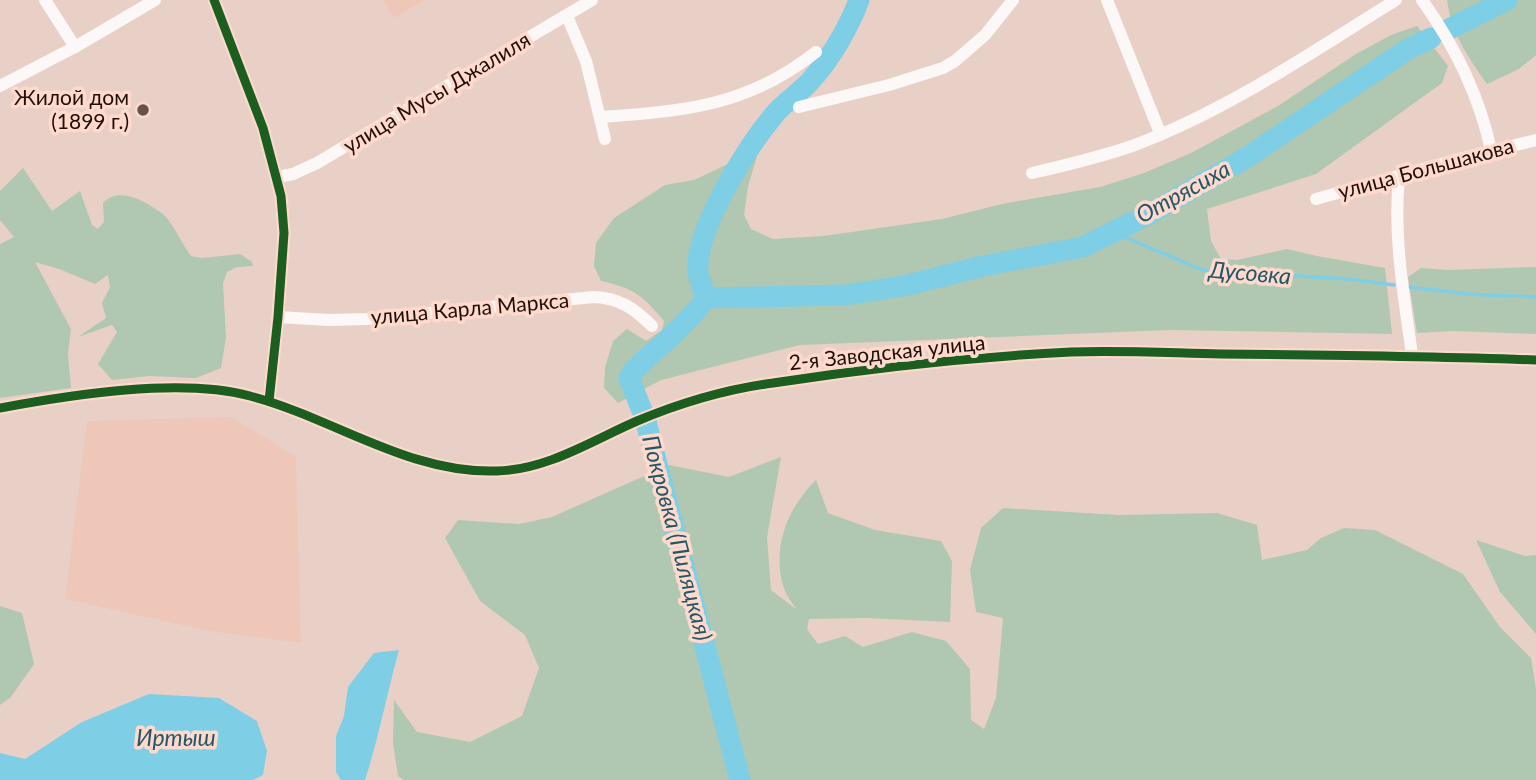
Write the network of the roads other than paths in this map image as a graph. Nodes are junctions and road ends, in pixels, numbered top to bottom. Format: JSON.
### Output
{"nodes":[{"id":1,"x":46,"y":0,"type":"edge"},
{"id":2,"x":155,"y":0,"type":"edge"},
{"id":3,"x":214,"y":0,"type":"edge"},
{"id":4,"x":592,"y":0,"type":"edge"},
{"id":5,"x":1013,"y":0,"type":"edge"},
{"id":6,"x":1107,"y":0,"type":"edge"},
{"id":7,"x":1396,"y":0,"type":"edge"},
{"id":8,"x":1422,"y":0,"type":"edge"},
{"id":9,"x":567,"y":16,"type":"junction"},
{"id":10,"x":75,"y":47,"type":"junction"},
{"id":11,"x":816,"y":52,"type":"dead end"},
{"id":12,"x":0,"y":86,"type":"edge"},
{"id":13,"x":799,"y":107,"type":"dead end"},
{"id":14,"x":601,"y":117,"type":"junction"},
{"id":15,"x":1160,"y":134,"type":"junction"},
{"id":16,"x":606,"y":139,"type":"dead end"},
{"id":17,"x":1536,"y":140,"type":"edge"},
{"id":18,"x":1490,"y":150,"type":"junction"},
{"id":19,"x":1032,"y":173,"type":"dead end"},
{"id":20,"x":278,"y":177,"type":"junction"},
{"id":21,"x":1399,"y":177,"type":"junction"},
{"id":22,"x":1316,"y":199,"type":"dead end"},
{"id":23,"x":278,"y":317,"type":"junction"},
{"id":24,"x":652,"y":326,"type":"dead end"},
{"id":25,"x":1412,"y":355,"type":"junction"},
{"id":26,"x":1536,"y":359,"type":"edge"},
{"id":27,"x":269,"y":401,"type":"junction"},
{"id":28,"x":0,"y":408,"type":"edge"}],
"edges":[{"from":1,"to":10,"type":"street"},
{"from":2,"to":10,"type":"street"},
{"from":3,"to":20,"type":"street"},
{"from":4,"to":9,"type":"street","name":"улица Мусы Джалиля"},
{"from":5,"to":13,"type":"street"},
{"from":6,"to":15,"type":"street"},
{"from":7,"to":15,"type":"street"},
{"from":8,"to":18,"type":"street"},
{"from":9,"to":14,"type":"street"},
{"from":9,"to":20,"type":"street","name":"улица Мусы Джалиля"},
{"from":10,"to":12,"type":"street"},
{"from":11,"to":14,"type":"street"},
{"from":14,"to":16,"type":"street"},
{"from":15,"to":19,"type":"street"},
{"from":17,"to":18,"type":"street","name":"улица Большакова"},
{"from":18,"to":21,"type":"street","name":"улица Большакова"},
{"from":20,"to":23,"type":"street"},
{"from":21,"to":22,"type":"street","name":"улица Большакова"},
{"from":21,"to":25,"type":"street"},
{"from":23,"to":24,"type":"street","name":"улица Карла Маркса"},
{"from":23,"to":27,"type":"street"},
{"from":25,"to":26,"type":"street","name":"2-я Заводская улица"},
{"from":25,"to":27,"type":"street","name":"2-я Заводская улица"},
{"from":27,"to":28,"type":"street","name":"2-я Заводская улица"}]}
